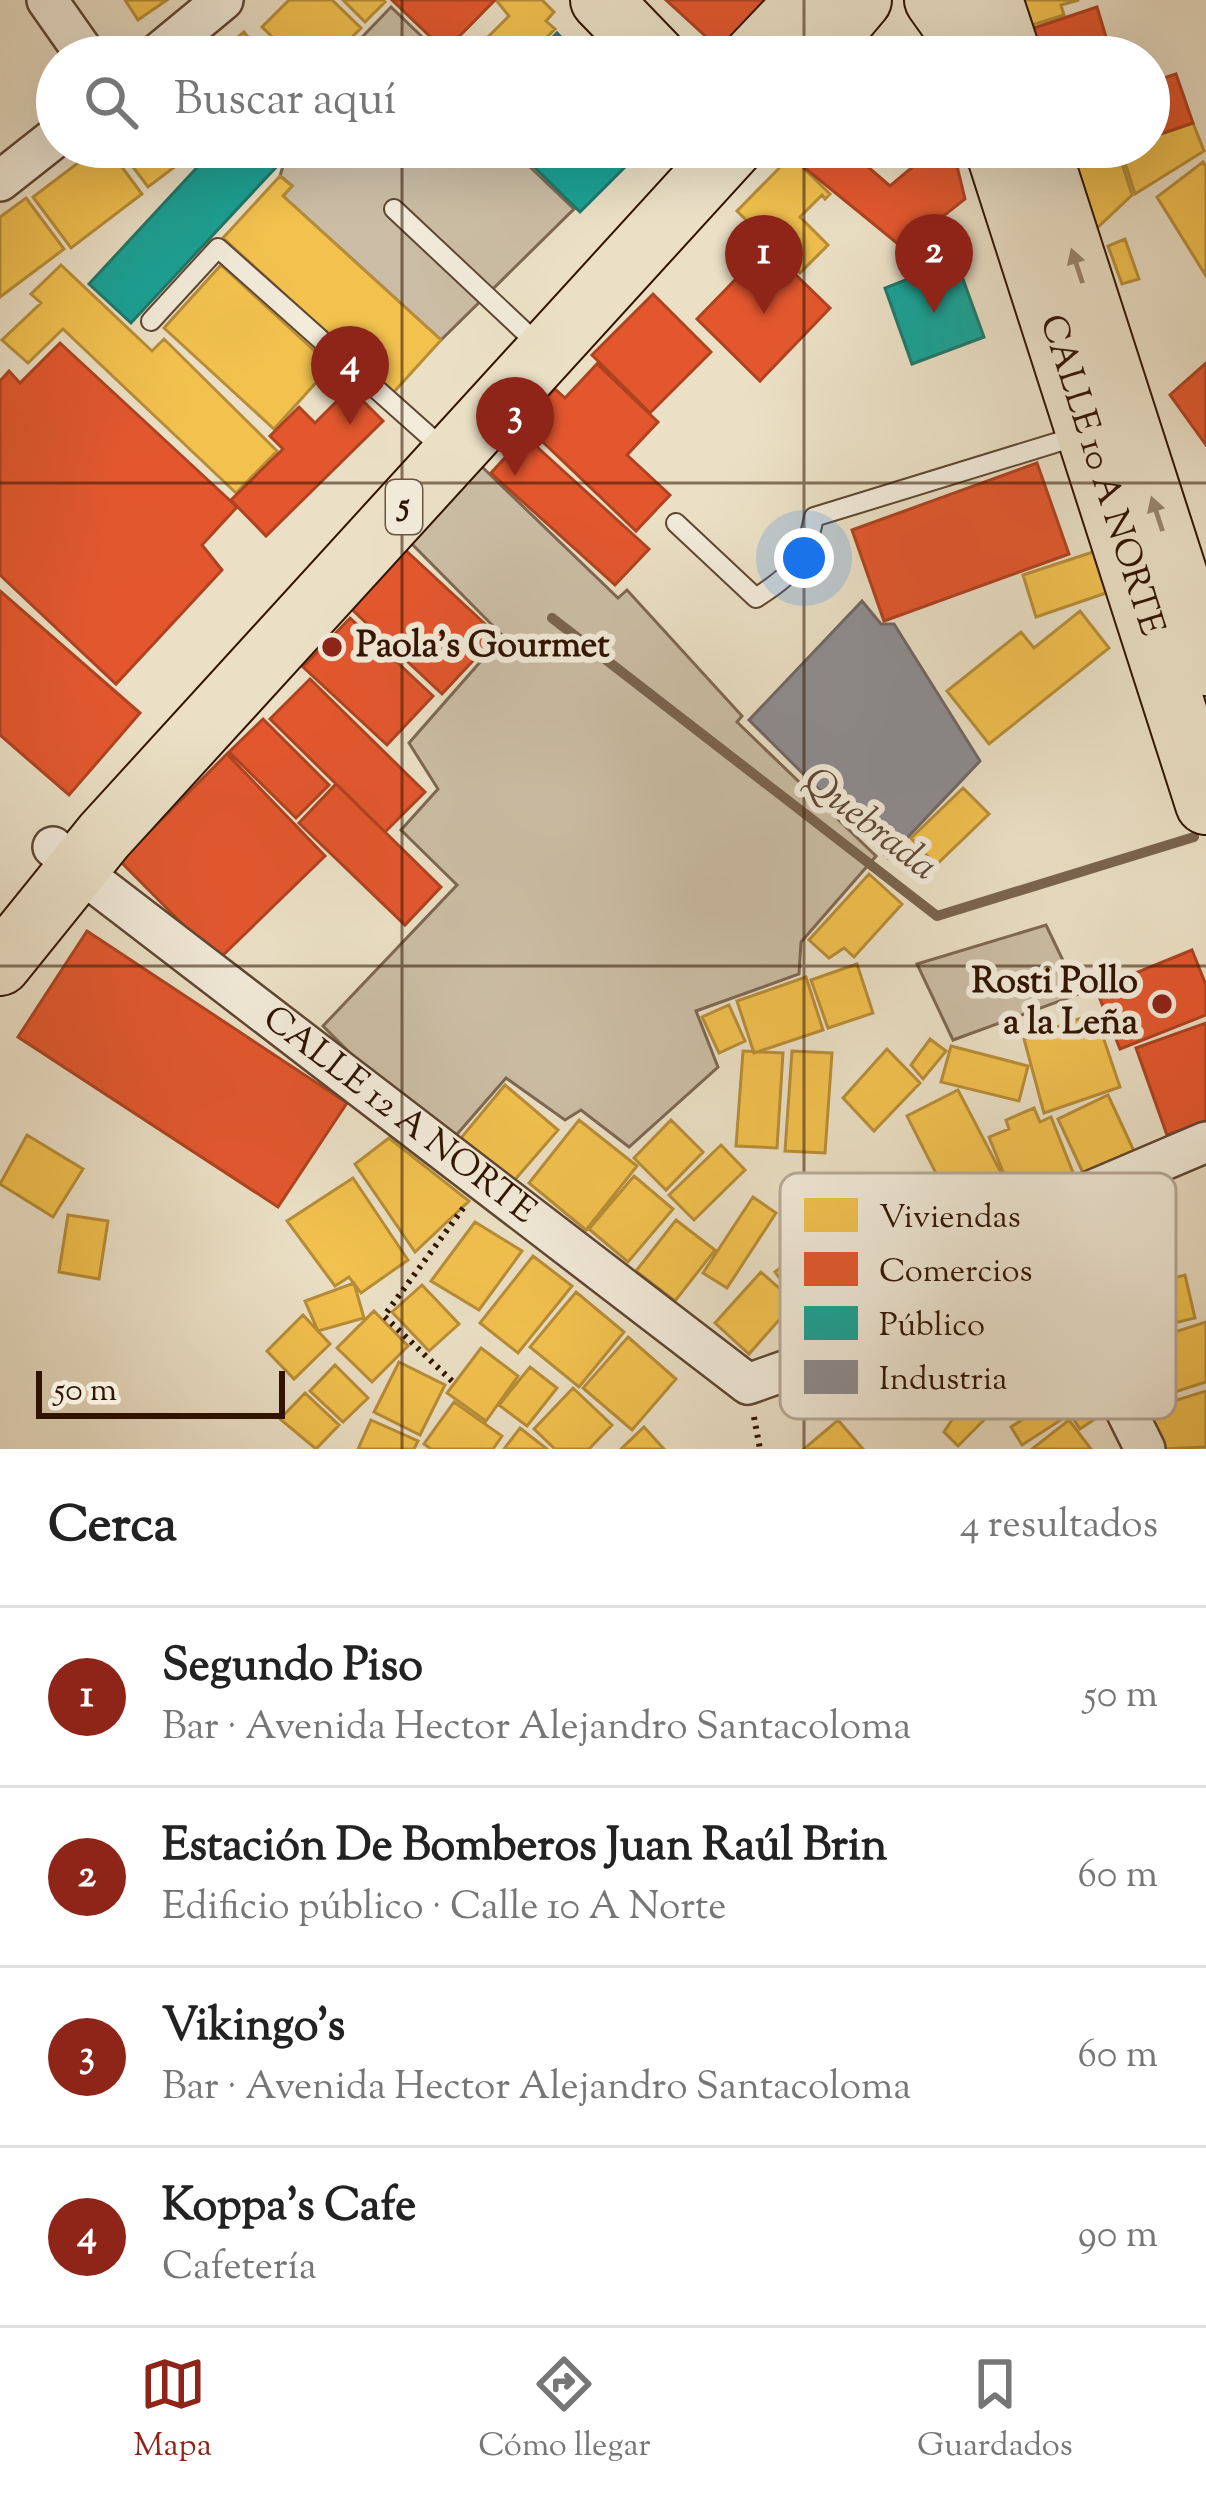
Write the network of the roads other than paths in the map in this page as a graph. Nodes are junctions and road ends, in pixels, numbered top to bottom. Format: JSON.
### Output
{"nodes":[{"id":1,"x":47,"y":0,"type":"edge"},
{"id":2,"x":223,"y":0,"type":"edge"},
{"id":3,"x":601,"y":0,"type":"edge"},
{"id":4,"x":934,"y":0,"type":"edge"},
{"id":5,"x":992,"y":0,"type":"edge"},
{"id":6,"x":830,"y":21,"type":"edge"},
{"id":7,"x":72,"y":36,"type":"edge"},
{"id":8,"x":179,"y":36,"type":"edge"},
{"id":9,"x":636,"y":36,"type":"edge"},
{"id":10,"x":798,"y":36,"type":"edge"},
{"id":11,"x":957,"y":36,"type":"edge"},
{"id":12,"x":1003,"y":36,"type":"edge"},
{"id":13,"x":36,"y":153,"type":"edge"},
{"id":14,"x":679,"y":168,"type":"edge"},
{"id":15,"x":713,"y":168,"type":"edge"},
{"id":16,"x":1004,"y":168,"type":"edge"},
{"id":17,"x":1045,"y":168,"type":"edge"},
{"id":18,"x":0,"y":181,"type":"edge"},
{"id":19,"x":394,"y":209,"type":"dead end"},
{"id":20,"x":151,"y":321,"type":"dead end"},
{"id":21,"x":526,"y":333,"type":"junction"},
{"id":22,"x":1089,"y":375,"type":"junction"},
{"id":23,"x":1086,"y":433,"type":"junction"},
{"id":24,"x":429,"y":436,"type":"junction"},
{"id":25,"x":676,"y":523,"type":"dead end"},
{"id":26,"x":1206,"y":665,"type":"edge"},
{"id":27,"x":1206,"y":804,"type":"edge"},
{"id":28,"x":65,"y":858,"type":"junction"},
{"id":29,"x":6,"y":924,"type":"edge"},
{"id":30,"x":1206,"y":1142,"type":"edge"},
{"id":31,"x":1133,"y":1173,"type":"edge"},
{"id":32,"x":780,"y":1373,"type":"edge"},
{"id":33,"x":1130,"y":1419,"type":"edge"},
{"id":34,"x":1145,"y":1449,"type":"edge"}],
"edges":[{"from":1,"to":7,"type":"street"},
{"from":2,"to":8,"type":"street"},
{"from":3,"to":9,"type":"main road"},
{"from":4,"to":11,"type":"main road"},
{"from":5,"to":12,"type":"main road"},
{"from":6,"to":10,"type":"main road"},
{"from":13,"to":18,"type":"street"},
{"from":14,"to":21,"type":"main road","number":"5"},
{"from":15,"to":28,"type":"main road","number":"5"},
{"from":16,"to":22,"type":"main road","name":"CALLE 10 A NORTE"},
{"from":22,"to":17,"type":"main road","name":"CALLE 10 A NORTE","one_way":true},
{"from":19,"to":21,"type":"lane"},
{"from":20,"to":24,"type":"lane"},
{"from":21,"to":24,"type":"main road","number":"5"},
{"from":22,"to":23,"type":"main road","name":"CALLE 10 A NORTE"},
{"from":26,"to":22,"type":"main road","name":"CALLE 10 A NORTE","one_way":true},
{"from":23,"to":25,"type":"lane"},
{"from":23,"to":27,"type":"main road","name":"CALLE 10 A NORTE"},
{"from":24,"to":28,"type":"main road","number":"5"},
{"from":28,"to":29,"type":"main road","number":"5"},
{"from":28,"to":32,"type":"street","name":"CALLE 12 A NORTE"},
{"from":30,"to":31,"type":"street"},
{"from":33,"to":34,"type":"street"}]}
